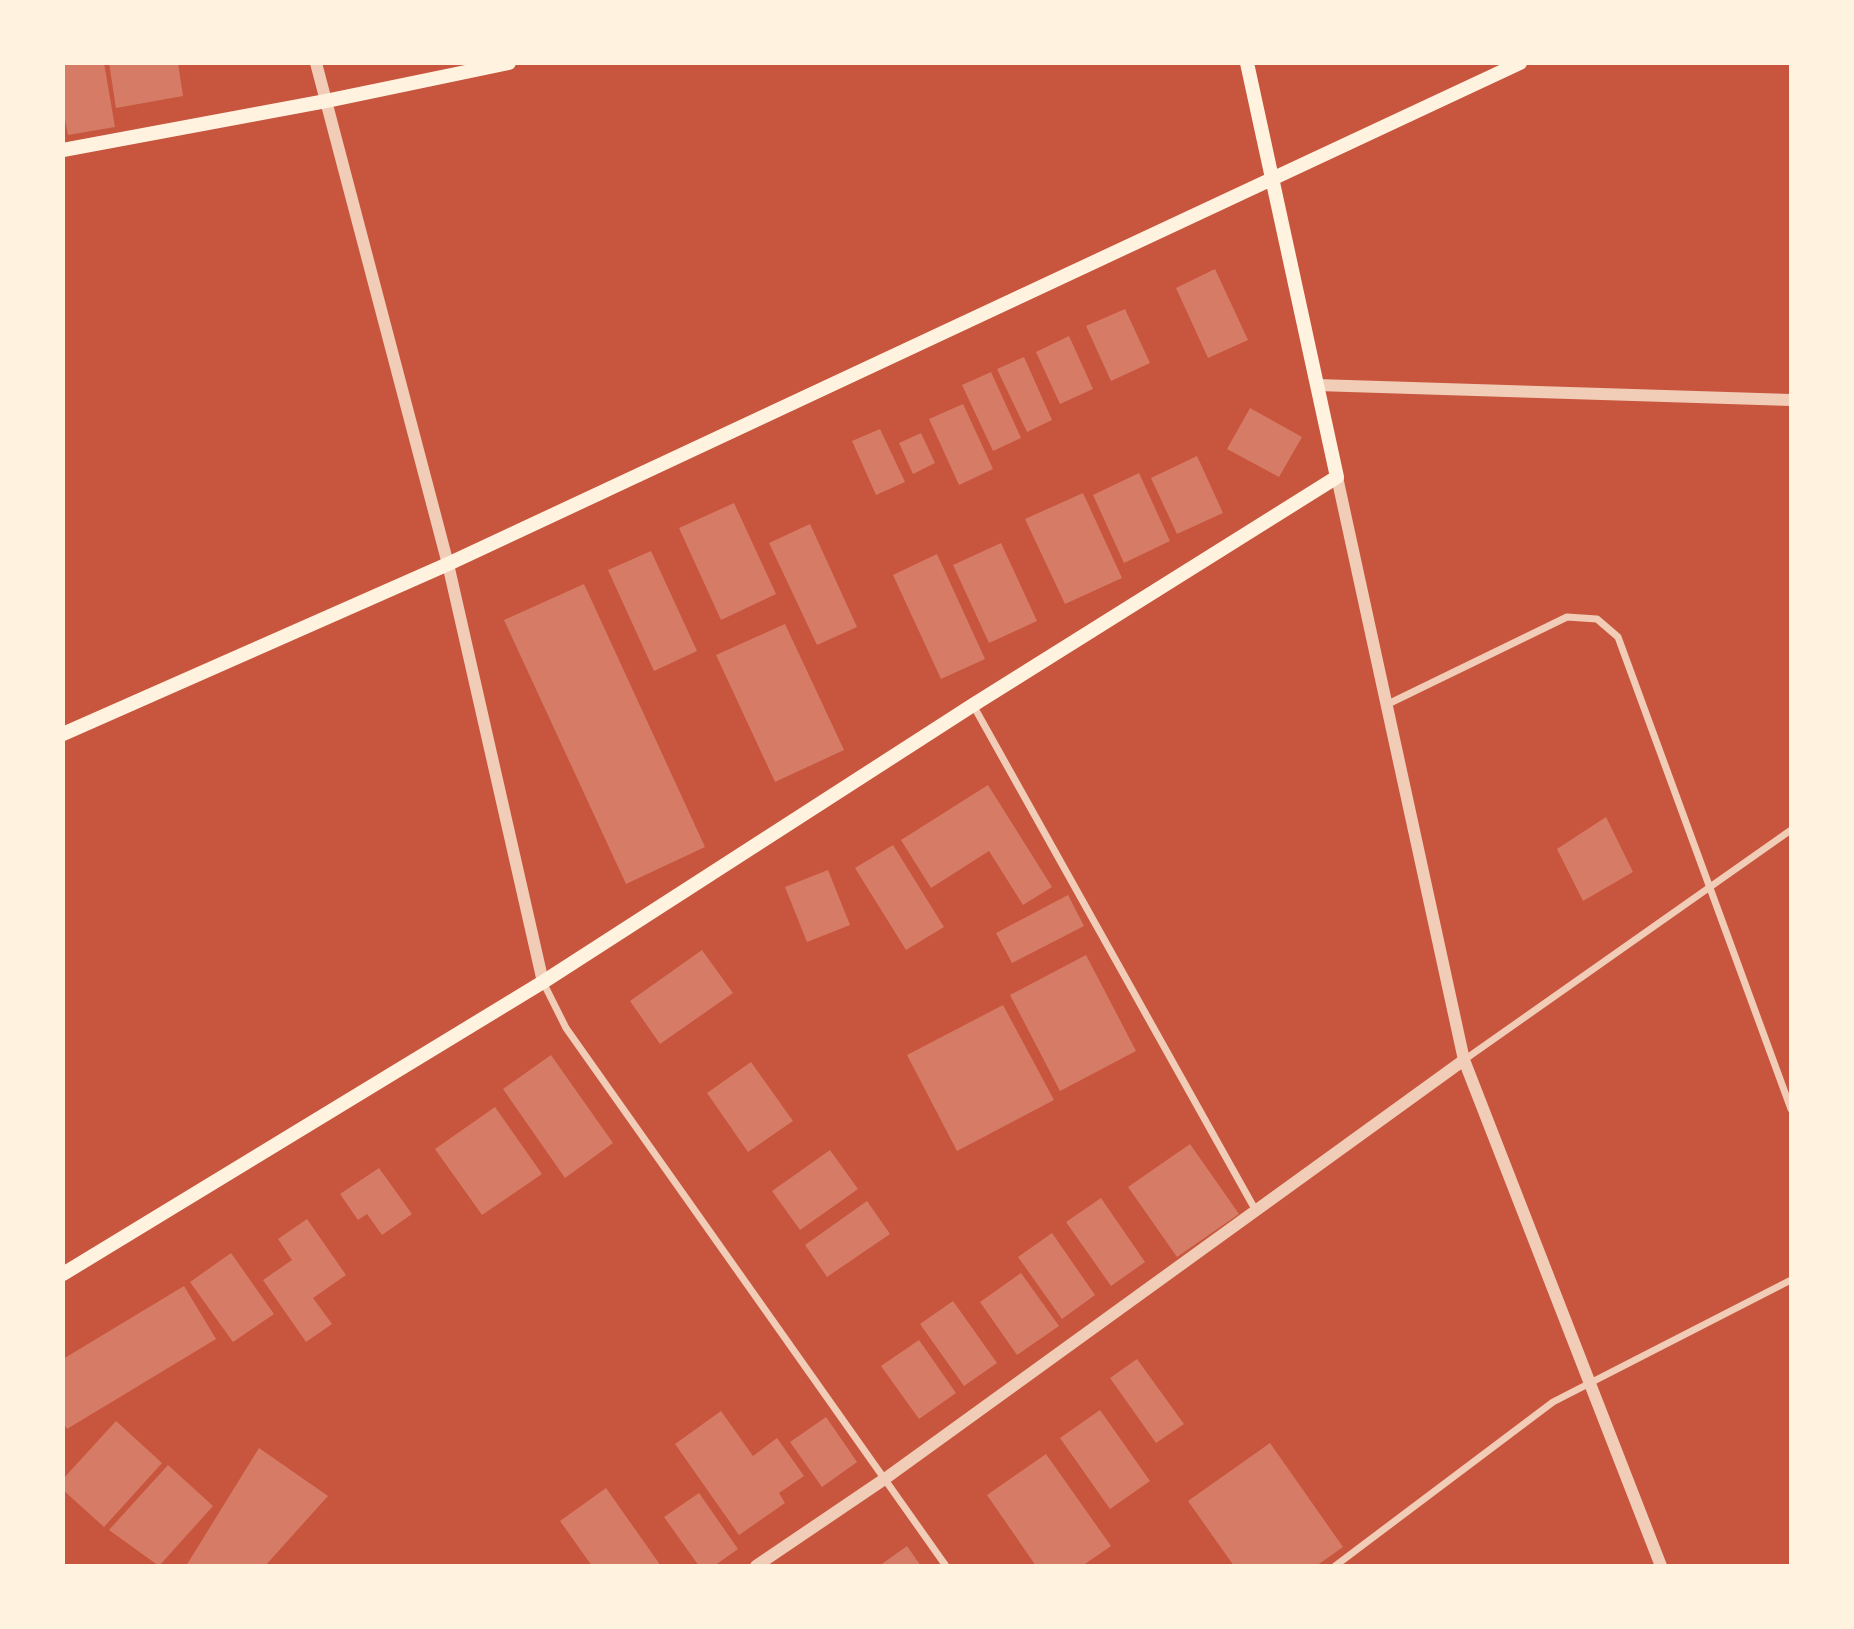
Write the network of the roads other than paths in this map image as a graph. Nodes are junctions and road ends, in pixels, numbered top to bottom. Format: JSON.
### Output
{"nodes":[{"id":1,"x":316,"y":63,"type":"edge"},
{"id":2,"x":509,"y":63,"type":"edge"},
{"id":3,"x":1247,"y":63,"type":"edge"},
{"id":4,"x":1520,"y":63,"type":"edge"},
{"id":5,"x":326,"y":101,"type":"junction"},
{"id":6,"x":63,"y":150,"type":"edge"},
{"id":7,"x":1272,"y":178,"type":"junction"},
{"id":8,"x":1317,"y":385,"type":"junction"},
{"id":9,"x":1791,"y":400,"type":"edge"},
{"id":10,"x":1337,"y":477,"type":"junction"},
{"id":11,"x":448,"y":564,"type":"junction"},
{"id":12,"x":973,"y":705,"type":"junction"},
{"id":13,"x":1386,"y":705,"type":"junction"},
{"id":14,"x":63,"y":734,"type":"edge"},
{"id":15,"x":1791,"y":830,"type":"edge"},
{"id":16,"x":1708,"y":888,"type":"junction"},
{"id":17,"x":543,"y":982,"type":"junction"},
{"id":18,"x":1464,"y":1060,"type":"junction"},
{"id":19,"x":1791,"y":1109,"type":"edge"},
{"id":20,"x":1255,"y":1211,"type":"junction"},
{"id":21,"x":63,"y":1274,"type":"edge"},
{"id":22,"x":1791,"y":1280,"type":"edge"},
{"id":23,"x":1589,"y":1382,"type":"junction"},
{"id":24,"x":886,"y":1478,"type":"junction"},
{"id":25,"x":755,"y":1566,"type":"edge"},
{"id":26,"x":946,"y":1566,"type":"edge"},
{"id":27,"x":1335,"y":1566,"type":"edge"},
{"id":28,"x":1661,"y":1566,"type":"edge"}],
"edges":[{"from":1,"to":5,"type":"street"},
{"from":2,"to":5,"type":"main road"},
{"from":3,"to":7,"type":"main road"},
{"from":4,"to":7,"type":"main road"},
{"from":5,"to":6,"type":"main road"},
{"from":5,"to":11,"type":"street"},
{"from":7,"to":8,"type":"main road"},
{"from":7,"to":11,"type":"main road"},
{"from":8,"to":9,"type":"street"},
{"from":8,"to":10,"type":"main road"},
{"from":10,"to":12,"type":"main road"},
{"from":10,"to":13,"type":"street"},
{"from":11,"to":14,"type":"main road"},
{"from":11,"to":17,"type":"street"},
{"from":12,"to":17,"type":"main road"},
{"from":12,"to":20,"type":"street"},
{"from":13,"to":16,"type":"street"},
{"from":13,"to":18,"type":"street"},
{"from":15,"to":16,"type":"street"},
{"from":16,"to":18,"type":"street"},
{"from":16,"to":19,"type":"street"},
{"from":17,"to":21,"type":"main road"},
{"from":17,"to":24,"type":"street"},
{"from":18,"to":20,"type":"street"},
{"from":18,"to":23,"type":"street"},
{"from":20,"to":24,"type":"street"},
{"from":22,"to":23,"type":"street"},
{"from":23,"to":27,"type":"street"},
{"from":23,"to":28,"type":"street"},
{"from":24,"to":25,"type":"street"},
{"from":24,"to":26,"type":"street"}]}
